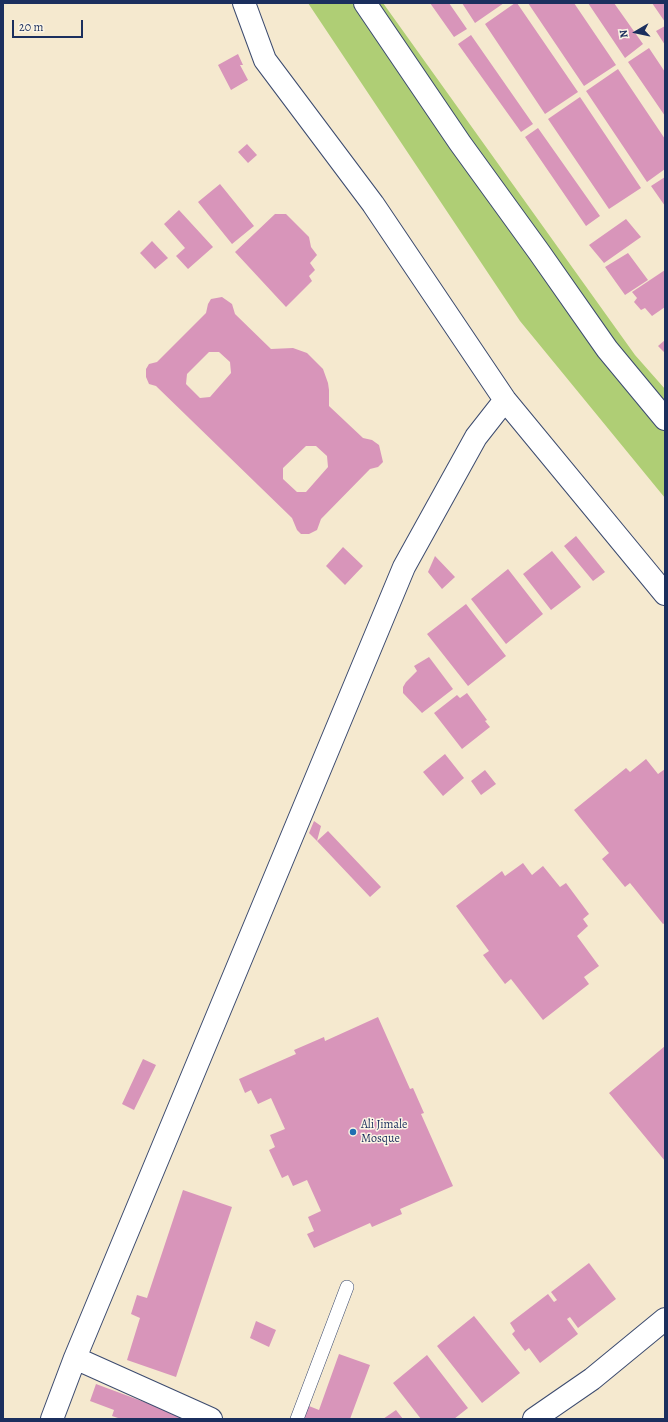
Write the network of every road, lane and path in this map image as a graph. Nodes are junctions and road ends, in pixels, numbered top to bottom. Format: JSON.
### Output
{"nodes":[{"id":1,"x":244,"y":3,"type":"edge"},
{"id":2,"x":365,"y":3,"type":"edge"},
{"id":3,"x":505,"y":400,"type":"junction"},
{"id":4,"x":665,"y":419,"type":"edge"},
{"id":5,"x":665,"y":594,"type":"edge"},
{"id":6,"x":347,"y":1287,"type":"dead end"},
{"id":7,"x":665,"y":1318,"type":"edge"},
{"id":8,"x":75,"y":1358,"type":"junction"},
{"id":9,"x":52,"y":1419,"type":"edge"},
{"id":10,"x":211,"y":1419,"type":"edge"},
{"id":11,"x":297,"y":1419,"type":"edge"},
{"id":12,"x":534,"y":1419,"type":"edge"}],
"edges":[{"from":1,"to":3,"type":"street"},
{"from":2,"to":4,"type":"street"},
{"from":3,"to":5,"type":"street"},
{"from":3,"to":8,"type":"street"},
{"from":6,"to":11,"type":"lane"},
{"from":7,"to":12,"type":"street"},
{"from":8,"to":9,"type":"street"},
{"from":8,"to":10,"type":"street"}]}
